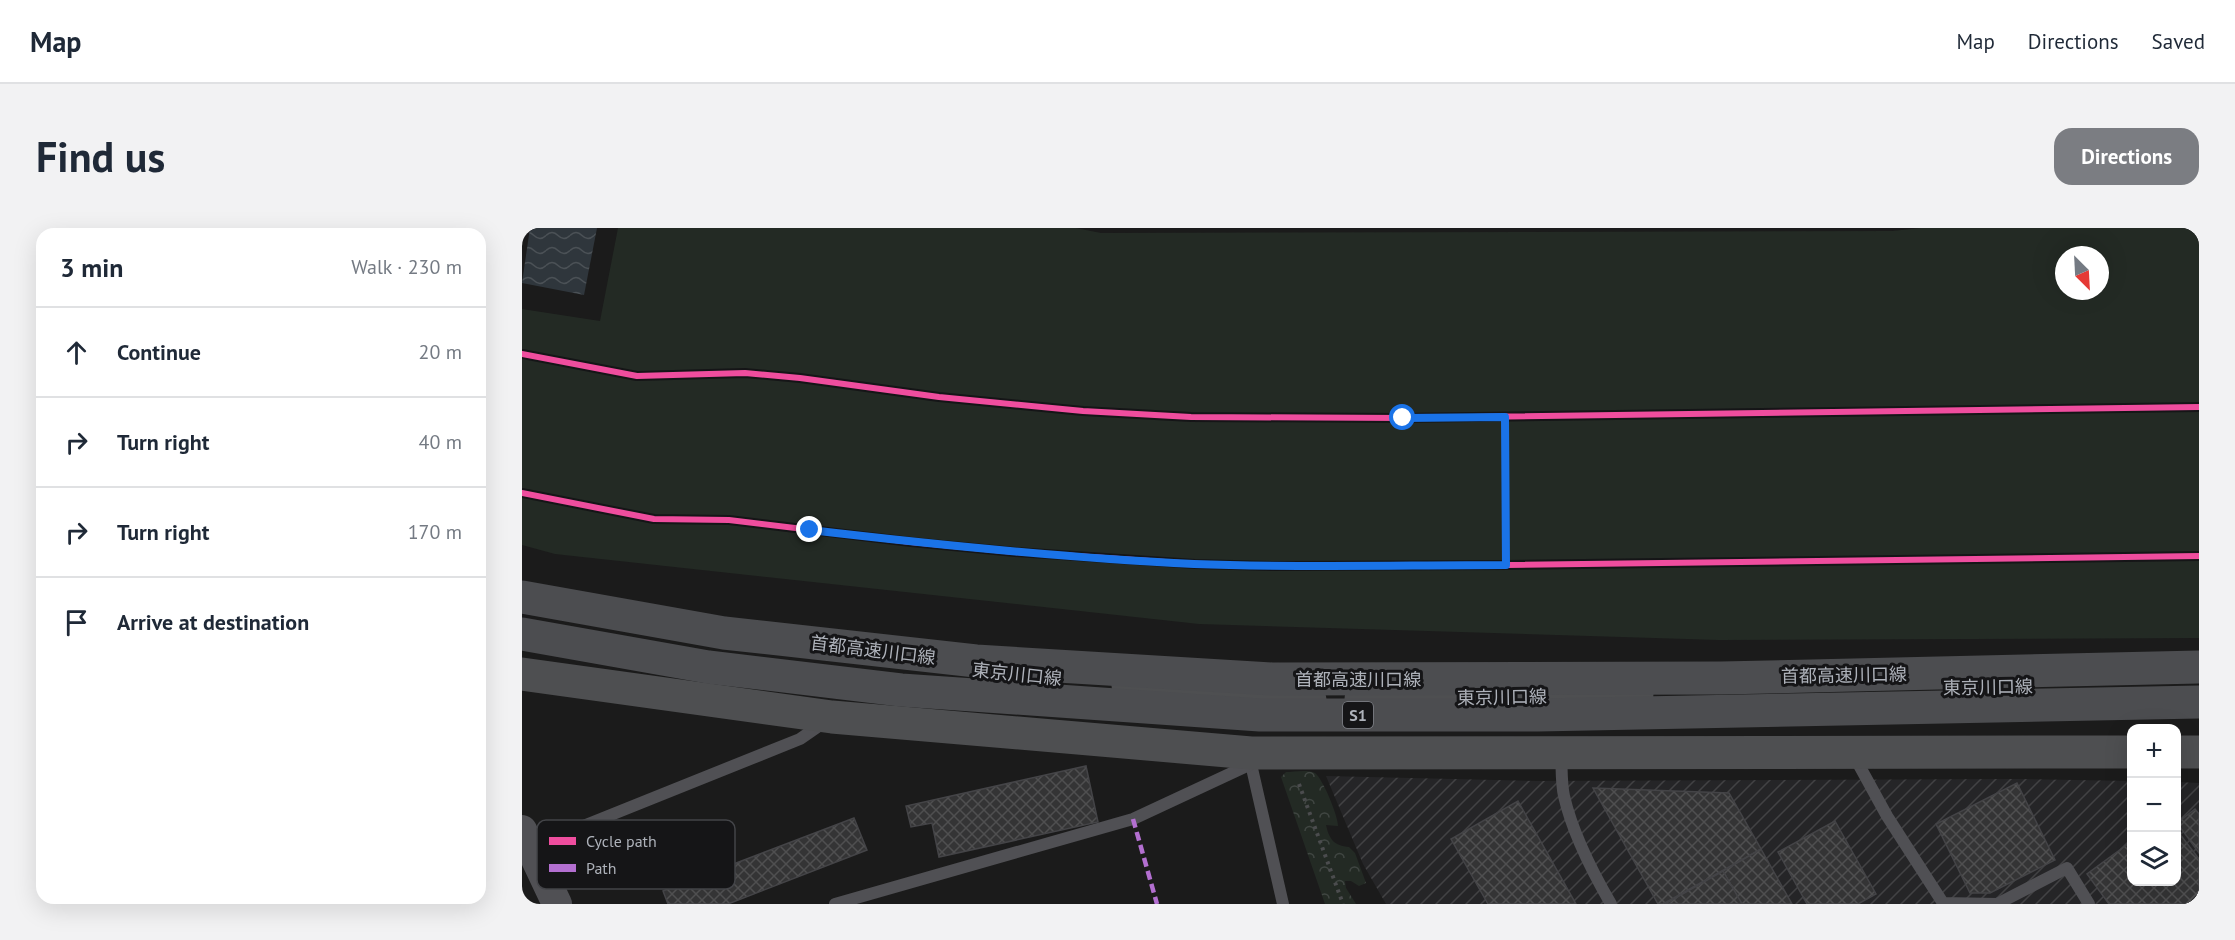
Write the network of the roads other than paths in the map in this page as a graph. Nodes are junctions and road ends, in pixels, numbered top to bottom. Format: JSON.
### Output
{"nodes":[{"id":1,"x":522,"y":597,"type":"edge"},
{"id":2,"x":522,"y":612,"type":"edge"},
{"id":3,"x":522,"y":634,"type":"edge"},
{"id":4,"x":2199,"y":667,"type":"edge"},
{"id":5,"x":522,"y":674,"type":"edge"},
{"id":6,"x":2199,"y":683,"type":"edge"},
{"id":7,"x":2199,"y":702,"type":"edge"},
{"id":8,"x":832,"y":717,"type":"junction"},
{"id":9,"x":2127,"y":752,"type":"edge"},
{"id":10,"x":2181,"y":752,"type":"edge"},
{"id":11,"x":2199,"y":752,"type":"edge"},
{"id":12,"x":1561,"y":753,"type":"junction"},
{"id":13,"x":1852,"y":754,"type":"junction"},
{"id":14,"x":1251,"y":758,"type":"junction"},
{"id":15,"x":578,"y":820,"type":"edge"},
{"id":16,"x":526,"y":839,"type":"edge"},
{"id":17,"x":537,"y":862,"type":"edge"},
{"id":18,"x":550,"y":889,"type":"edge"},
{"id":19,"x":864,"y":899,"type":"edge"},
{"id":20,"x":557,"y":904,"type":"edge"},
{"id":21,"x":835,"y":904,"type":"edge"},
{"id":22,"x":1283,"y":904,"type":"edge"},
{"id":23,"x":1611,"y":904,"type":"edge"},
{"id":24,"x":2089,"y":904,"type":"edge"}],
"edges":[{"from":1,"to":4,"type":"highway","name":"首都高速川口線","number":"S1"},
{"from":2,"to":6,"type":"main road","name":"東京川口線"},
{"from":3,"to":7,"type":"highway","name":"首都高速川口線","number":"S1"},
{"from":5,"to":8,"type":"main road"},
{"from":8,"to":14,"type":"main road"},
{"from":8,"to":15,"type":"lane"},
{"from":9,"to":13,"type":"main road"},
{"from":10,"to":11,"type":"main road"},
{"from":12,"to":13,"type":"main road"},
{"from":12,"to":14,"type":"main road"},
{"from":12,"to":23,"type":"lane"},
{"from":13,"to":24,"type":"lane"},
{"from":14,"to":19,"type":"lane"},
{"from":14,"to":22,"type":"lane"},
{"from":16,"to":17,"type":"street"},
{"from":18,"to":20,"type":"street"},
{"from":19,"to":21,"type":"lane"}]}
